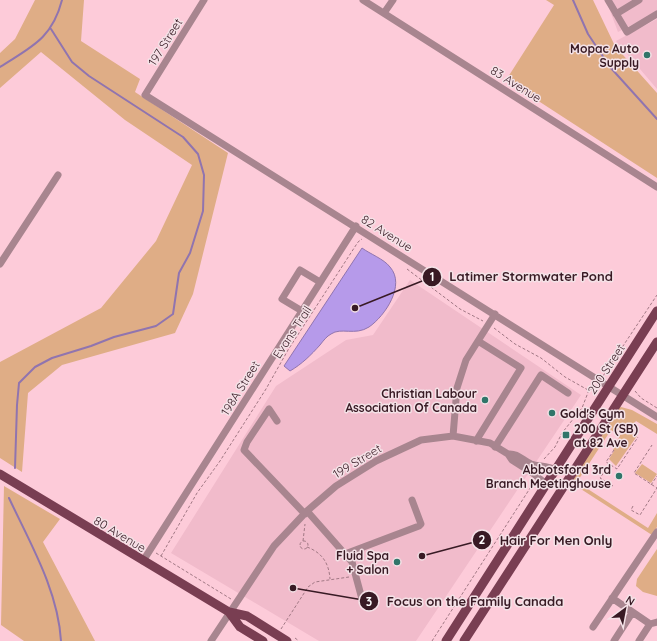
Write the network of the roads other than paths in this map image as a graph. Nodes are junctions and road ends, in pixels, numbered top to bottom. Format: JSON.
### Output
{"nodes":[{"id":1,"x":204,"y":0,"type":"edge"},
{"id":2,"x":363,"y":0,"type":"edge"},
{"id":3,"x":393,"y":0,"type":"edge"},
{"id":4,"x":608,"y":0,"type":"edge"},
{"id":5,"x":640,"y":0,"type":"edge"},
{"id":6,"x":384,"y":13,"type":"junction"},
{"id":7,"x":616,"y":14,"type":"junction"},
{"id":8,"x":657,"y":14,"type":"edge"},
{"id":9,"x":145,"y":95,"type":"joint"},
{"id":10,"x":58,"y":175,"type":"dead end"},
{"id":11,"x":657,"y":187,"type":"edge"},
{"id":12,"x":356,"y":226,"type":"junction"},
{"id":13,"x":0,"y":264,"type":"edge"},
{"id":14,"x":320,"y":282,"type":"junction"},
{"id":15,"x":302,"y":311,"type":"junction"},
{"id":16,"x":657,"y":311,"type":"edge"},
{"id":17,"x":495,"y":314,"type":"junction"},
{"id":18,"x":478,"y":341,"type":"junction"},
{"id":19,"x":657,"y":342,"type":"edge"},
{"id":20,"x":609,"y":386,"type":"junction"},
{"id":21,"x":568,"y":393,"type":"dead end"},
{"id":22,"x":623,"y":395,"type":"junction"},
{"id":23,"x":657,"y":417,"type":"edge"},
{"id":24,"x":277,"y":421,"type":"dead end"},
{"id":25,"x":453,"y":436,"type":"junction"},
{"id":26,"x":476,"y":440,"type":"junction"},
{"id":27,"x":495,"y":447,"type":"junction"},
{"id":28,"x":508,"y":454,"type":"junction"},
{"id":29,"x":556,"y":470,"type":"junction"},
{"id":30,"x":0,"y":474,"type":"edge"},
{"id":31,"x":547,"y":485,"type":"junction"},
{"id":32,"x":412,"y":500,"type":"dead end"},
{"id":33,"x":305,"y":516,"type":"junction"},
{"id":34,"x":657,"y":532,"type":"edge"},
{"id":35,"x":345,"y":554,"type":"junction"},
{"id":36,"x":143,"y":562,"type":"junction"},
{"id":37,"x":612,"y":598,"type":"junction"},
{"id":38,"x":362,"y":599,"type":"dead end"},
{"id":39,"x":229,"y":612,"type":"junction"},
{"id":40,"x":632,"y":613,"type":"junction"},
{"id":41,"x":653,"y":623,"type":"edge"},
{"id":42,"x":593,"y":627,"type":"dead end"},
{"id":43,"x":211,"y":641,"type":"edge"},
{"id":44,"x":263,"y":641,"type":"edge"},
{"id":45,"x":287,"y":641,"type":"edge"},
{"id":46,"x":446,"y":641,"type":"edge"},
{"id":47,"x":464,"y":641,"type":"edge"},
{"id":48,"x":614,"y":641,"type":"edge"},
{"id":49,"x":639,"y":641,"type":"edge"}],
"edges":[{"from":1,"to":9,"type":"street","name":"197 Street"},
{"from":2,"to":6,"type":"street","name":"83 Avenue"},
{"from":3,"to":6,"type":"street"},
{"from":4,"to":7,"type":"street"},
{"from":5,"to":7,"type":"street"},
{"from":6,"to":11,"type":"street","name":"83 Avenue"},
{"from":7,"to":8,"type":"street"},
{"from":9,"to":12,"type":"street","name":"82 Avenue"},
{"from":10,"to":13,"type":"street"},
{"from":12,"to":14,"type":"street","name":"198A Street"},
{"from":12,"to":17,"type":"street","name":"82 Avenue"},
{"from":14,"to":15,"type":"street","name":"198A Street"},
{"from":14,"to":15,"type":"street"},
{"from":15,"to":36,"type":"street","name":"198A Street"},
{"from":16,"to":20,"type":"main road","name":"200 Street"},
{"from":17,"to":18,"type":"street"},
{"from":17,"to":20,"type":"street","name":"82 Avenue"},
{"from":18,"to":25,"type":"street"},
{"from":18,"to":26,"type":"street"},
{"from":19,"to":22,"type":"main road"},
{"from":20,"to":22,"type":"street","name":"82 Avenue"},
{"from":20,"to":29,"type":"main road","name":"200 Street"},
{"from":21,"to":27,"type":"street"},
{"from":22,"to":23,"type":"street","name":"82 Avenue"},
{"from":22,"to":47,"type":"main road"},
{"from":24,"to":33,"type":"street"},
{"from":25,"to":26,"type":"street","name":"199 Street"},
{"from":25,"to":33,"type":"street","name":"199 Street"},
{"from":26,"to":27,"type":"street","name":"199 Street"},
{"from":27,"to":28,"type":"street","name":"199 Street"},
{"from":28,"to":29,"type":"street"},
{"from":28,"to":31,"type":"street"},
{"from":29,"to":31,"type":"main road","name":"200 Street"},
{"from":30,"to":36,"type":"main road","name":"80 Avenue"},
{"from":31,"to":46,"type":"main road","name":"200 Street"},
{"from":32,"to":35,"type":"street"},
{"from":33,"to":35,"type":"street"},
{"from":33,"to":39,"type":"street","name":"199 Street"},
{"from":34,"to":37,"type":"street"},
{"from":35,"to":38,"type":"street"},
{"from":36,"to":39,"type":"main road","name":"80 Avenue"},
{"from":37,"to":40,"type":"street"},
{"from":37,"to":42,"type":"street"},
{"from":39,"to":43,"type":"street","name":"199 Street"},
{"from":39,"to":44,"type":"main road","name":"80 Avenue"},
{"from":39,"to":45,"type":"main road","name":"80 Avenue"},
{"from":40,"to":41,"type":"street"},
{"from":40,"to":48,"type":"street"},
{"from":41,"to":49,"type":"street"}]}
